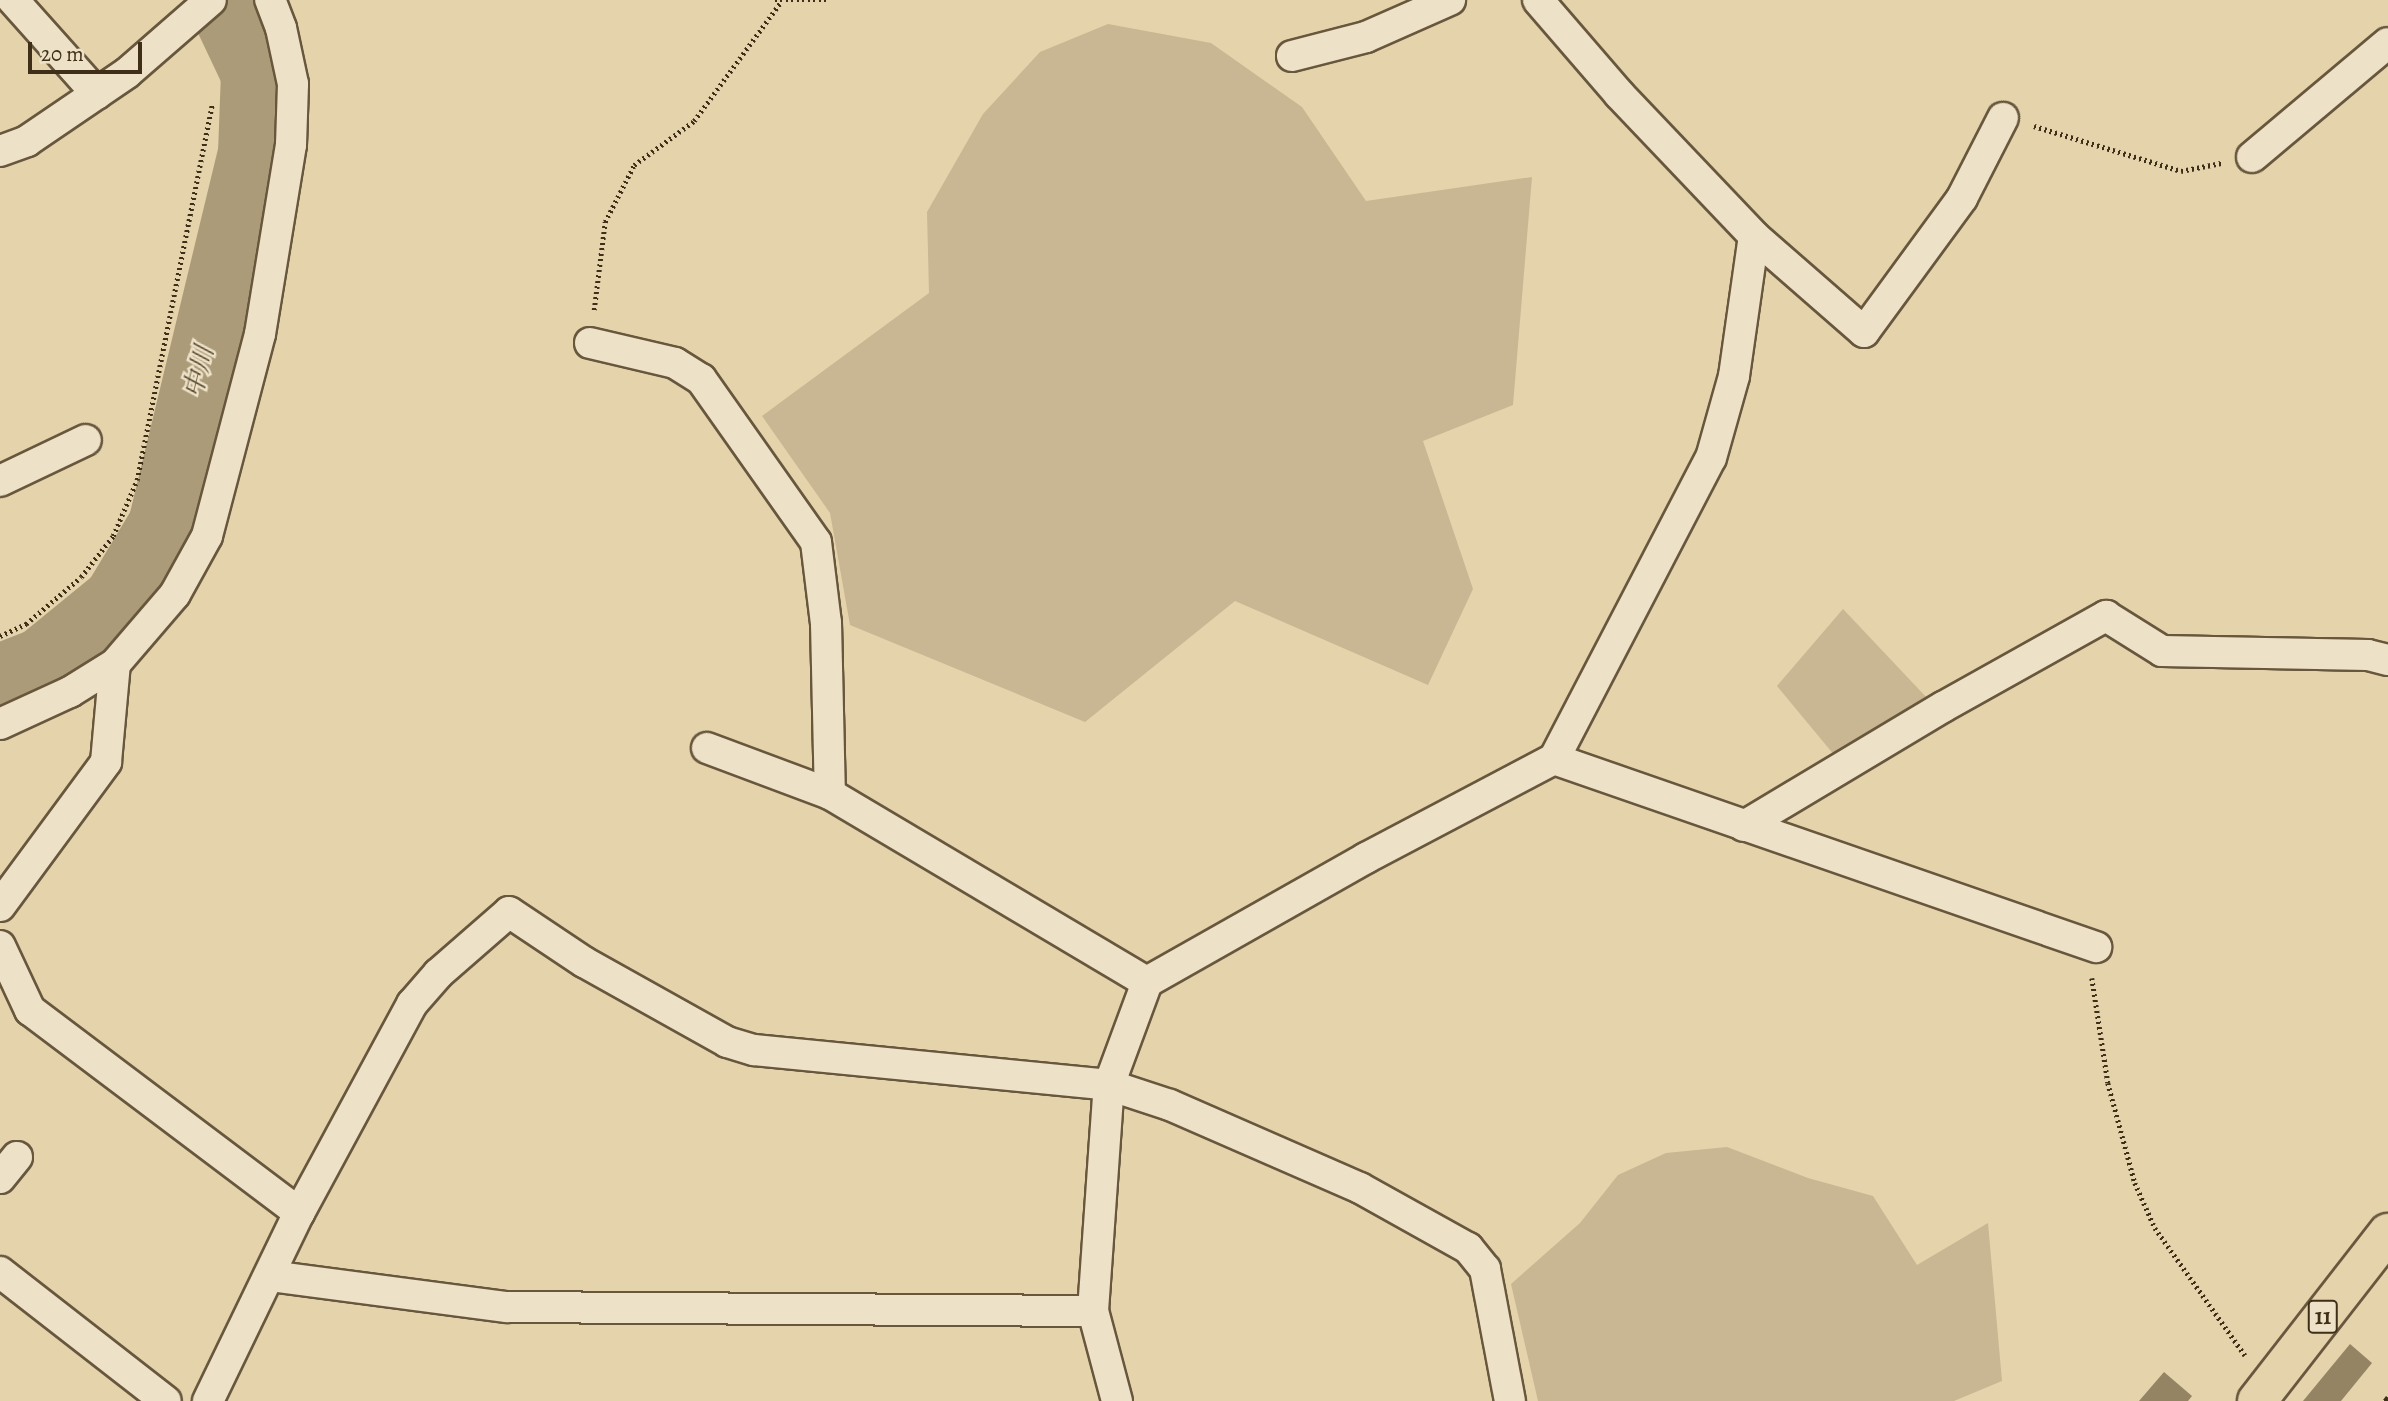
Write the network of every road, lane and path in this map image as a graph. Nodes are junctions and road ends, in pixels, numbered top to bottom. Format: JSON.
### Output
{"nodes":[{"id":1,"x":13,"y":0,"type":"edge"},
{"id":2,"x":270,"y":0,"type":"edge"},
{"id":3,"x":830,"y":0,"type":"edge"},
{"id":4,"x":1450,"y":0,"type":"edge"},
{"id":5,"x":1538,"y":0,"type":"edge"},
{"id":6,"x":778,"y":1,"type":"edge"},
{"id":7,"x":205,"y":6,"type":"edge"},
{"id":8,"x":2388,"y":43,"type":"edge"},
{"id":9,"x":1292,"y":56,"type":"dead end"},
{"id":10,"x":97,"y":94,"type":"junction"},
{"id":11,"x":212,"y":104,"type":"dead end"},
{"id":12,"x":2003,"y":118,"type":"joint"},
{"id":13,"x":0,"y":151,"type":"edge"},
{"id":14,"x":2252,"y":157,"type":"joint"},
{"id":15,"x":1754,"y":236,"type":"junction"},
{"id":16,"x":590,"y":343,"type":"joint"},
{"id":17,"x":86,"y":440,"type":"dead end"},
{"id":18,"x":0,"y":481,"type":"edge"},
{"id":19,"x":0,"y":636,"type":"edge"},
{"id":20,"x":2388,"y":660,"type":"edge"},
{"id":21,"x":115,"y":664,"type":"junction"},
{"id":22,"x":0,"y":724,"type":"edge"},
{"id":23,"x":707,"y":748,"type":"dead end"},
{"id":24,"x":1554,"y":759,"type":"junction"},
{"id":25,"x":830,"y":794,"type":"junction"},
{"id":26,"x":1744,"y":826,"type":"junction"},
{"id":27,"x":0,"y":906,"type":"edge"},
{"id":28,"x":0,"y":946,"type":"edge"},
{"id":29,"x":2096,"y":947,"type":"joint"},
{"id":30,"x":1147,"y":982,"type":"junction"},
{"id":31,"x":1109,"y":1085,"type":"junction"},
{"id":32,"x":299,"y":1213,"type":"junction"},
{"id":33,"x":2388,"y":1233,"type":"edge"},
{"id":34,"x":0,"y":1272,"type":"edge"},
{"id":35,"x":271,"y":1276,"type":"junction"},
{"id":36,"x":1093,"y":1311,"type":"junction"},
{"id":37,"x":2263,"y":1394,"type":"edge"},
{"id":38,"x":166,"y":1401,"type":"edge"},
{"id":39,"x":208,"y":1401,"type":"edge"},
{"id":40,"x":1117,"y":1401,"type":"edge"},
{"id":41,"x":1510,"y":1401,"type":"edge"}],
"edges":[{"from":1,"to":10,"type":"street"},
{"from":2,"to":21,"type":"street"},
{"from":3,"to":6,"type":"path"},
{"from":4,"to":9,"type":"street"},
{"from":5,"to":15,"type":"street"},
{"from":6,"to":16,"type":"path"},
{"from":7,"to":10,"type":"street"},
{"from":8,"to":14,"type":"street"},
{"from":10,"to":13,"type":"street"},
{"from":11,"to":19,"type":"path"},
{"from":12,"to":14,"type":"path"},
{"from":12,"to":15,"type":"street"},
{"from":15,"to":24,"type":"street"},
{"from":16,"to":25,"type":"street"},
{"from":17,"to":18,"type":"street"},
{"from":20,"to":26,"type":"street"},
{"from":21,"to":22,"type":"street"},
{"from":21,"to":27,"type":"street"},
{"from":23,"to":25,"type":"street"},
{"from":24,"to":26,"type":"street"},
{"from":24,"to":30,"type":"street"},
{"from":25,"to":30,"type":"street"},
{"from":26,"to":29,"type":"street"},
{"from":28,"to":32,"type":"street"},
{"from":29,"to":37,"type":"path"},
{"from":30,"to":31,"type":"street"},
{"from":31,"to":32,"type":"street"},
{"from":31,"to":36,"type":"street"},
{"from":31,"to":41,"type":"street"},
{"from":32,"to":35,"type":"street"},
{"from":33,"to":37,"type":"highway","number":"11"},
{"from":34,"to":38,"type":"street"},
{"from":35,"to":36,"type":"street"},
{"from":35,"to":39,"type":"street"},
{"from":36,"to":40,"type":"street"}]}
